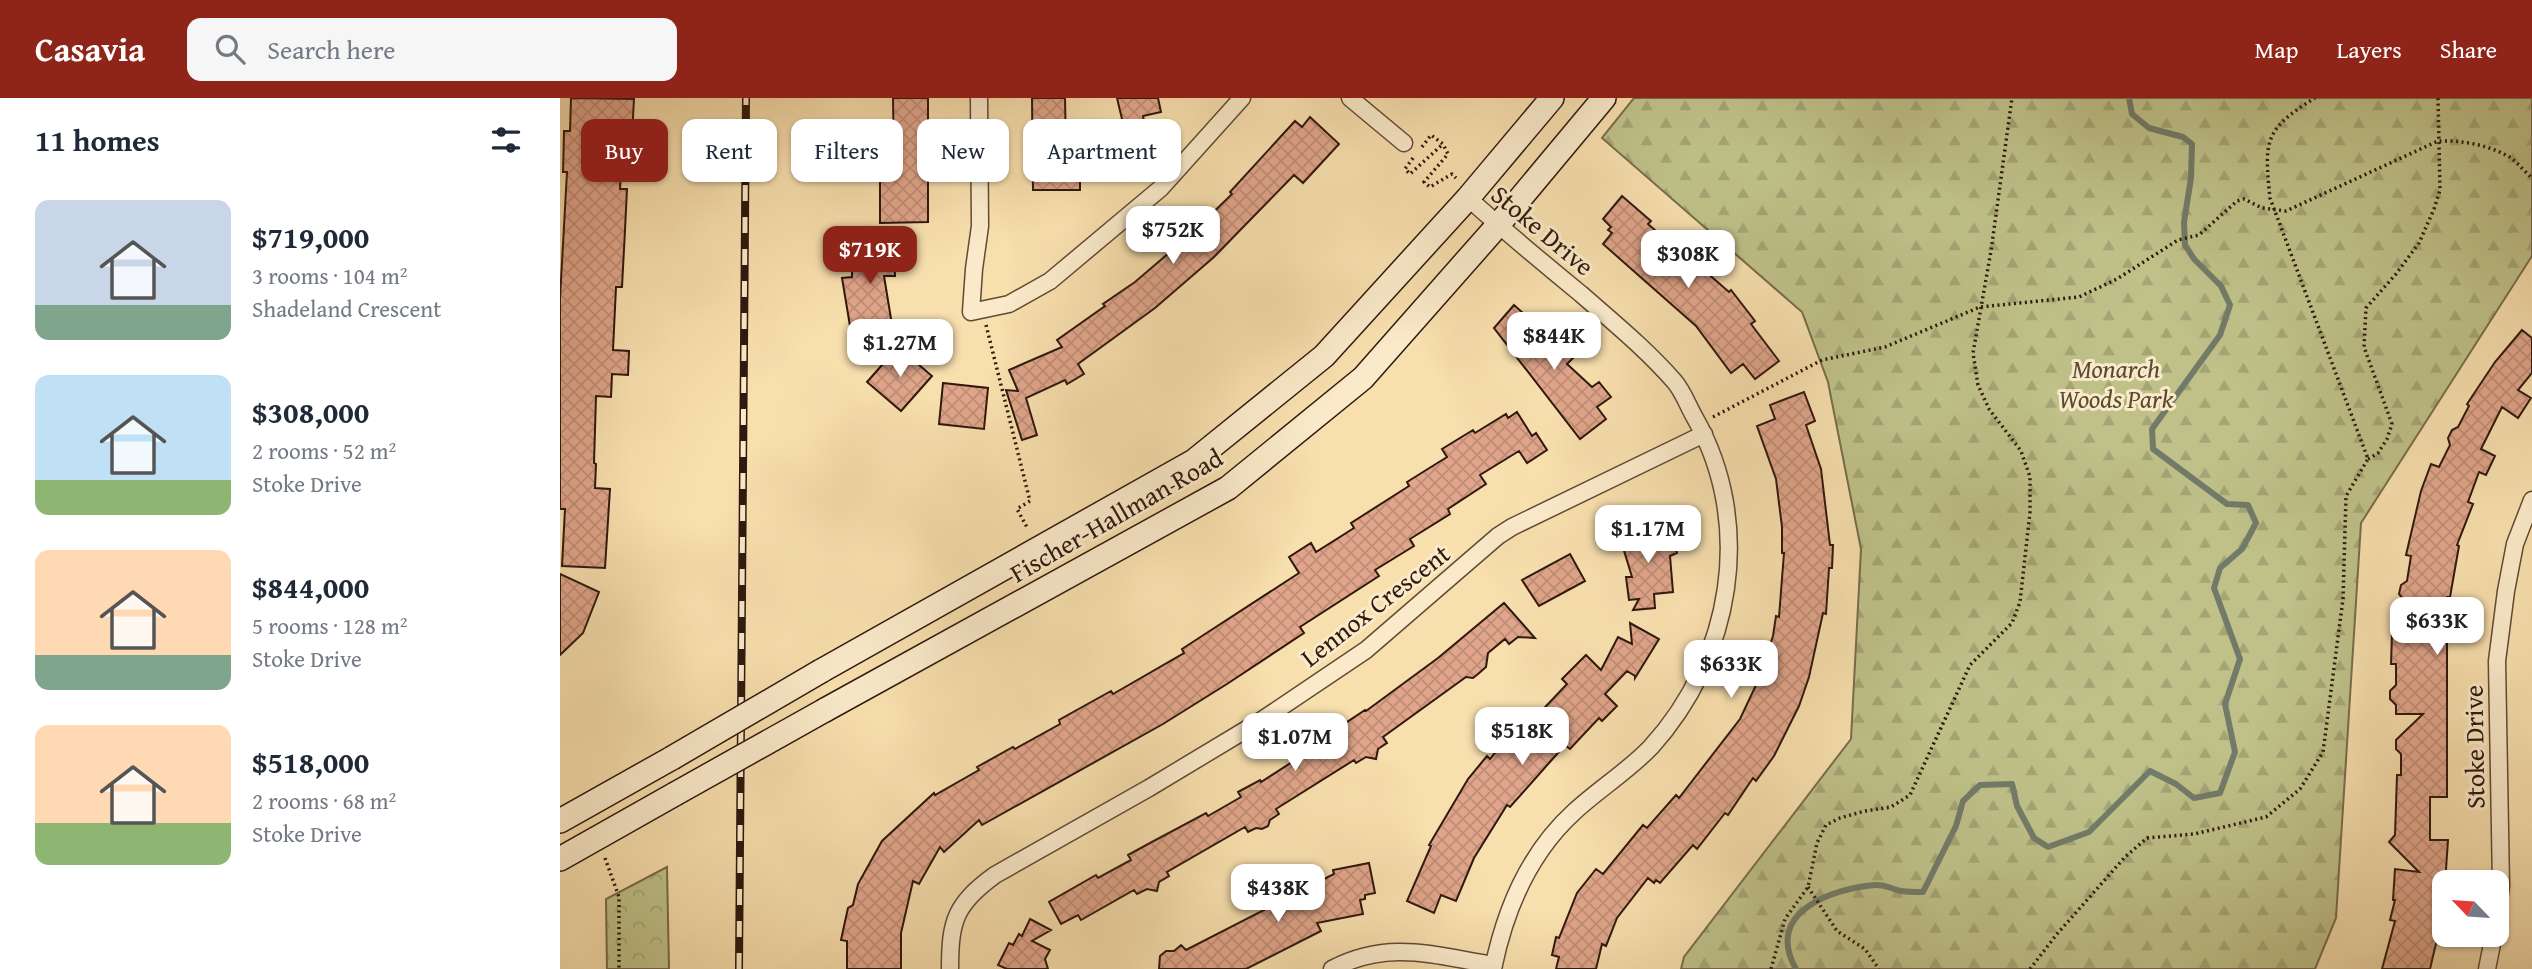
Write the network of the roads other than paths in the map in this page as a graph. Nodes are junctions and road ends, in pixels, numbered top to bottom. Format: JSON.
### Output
{"nodes":[{"id":1,"x":979,"y":98,"type":"edge"},
{"id":2,"x":1242,"y":98,"type":"edge"},
{"id":3,"x":1350,"y":98,"type":"edge"},
{"id":4,"x":1552,"y":98,"type":"edge"},
{"id":5,"x":1604,"y":98,"type":"edge"},
{"id":6,"x":1404,"y":143,"type":"dead end"},
{"id":7,"x":1468,"y":198,"type":"junction"},
{"id":8,"x":1498,"y":225,"type":"junction"},
{"id":9,"x":1704,"y":434,"type":"junction"},
{"id":10,"x":2532,"y":500,"type":"edge"},
{"id":11,"x":560,"y":821,"type":"edge"},
{"id":12,"x":560,"y":859,"type":"edge"},
{"id":13,"x":2501,"y":870,"type":"edge"},
{"id":14,"x":2491,"y":947,"type":"edge"},
{"id":15,"x":1494,"y":967,"type":"edge"},
{"id":16,"x":950,"y":969,"type":"edge"},
{"id":17,"x":1332,"y":969,"type":"edge"},
{"id":18,"x":2487,"y":969,"type":"edge"}],
"edges":[{"from":1,"to":2,"type":"street"},
{"from":3,"to":6,"type":"street"},
{"from":4,"to":7,"type":"main road","name":"Fischer-Hallman Road"},
{"from":5,"to":8,"type":"main road","name":"Fischer-Hallman Road"},
{"from":7,"to":8,"type":"street","name":"Stoke Drive"},
{"from":7,"to":11,"type":"main road","name":"Fischer-Hallman Road","bridge":true},
{"from":8,"to":9,"type":"street","name":"Stoke Drive"},
{"from":8,"to":12,"type":"main road","name":"Fischer-Hallman Road","bridge":true},
{"from":9,"to":15,"type":"street","name":"Stoke Drive"},
{"from":9,"to":16,"type":"street","name":"Lennox Crescent"},
{"from":10,"to":13,"type":"street","name":"Stoke Drive"},
{"from":14,"to":18,"type":"street"},
{"from":15,"to":17,"type":"street"}]}
